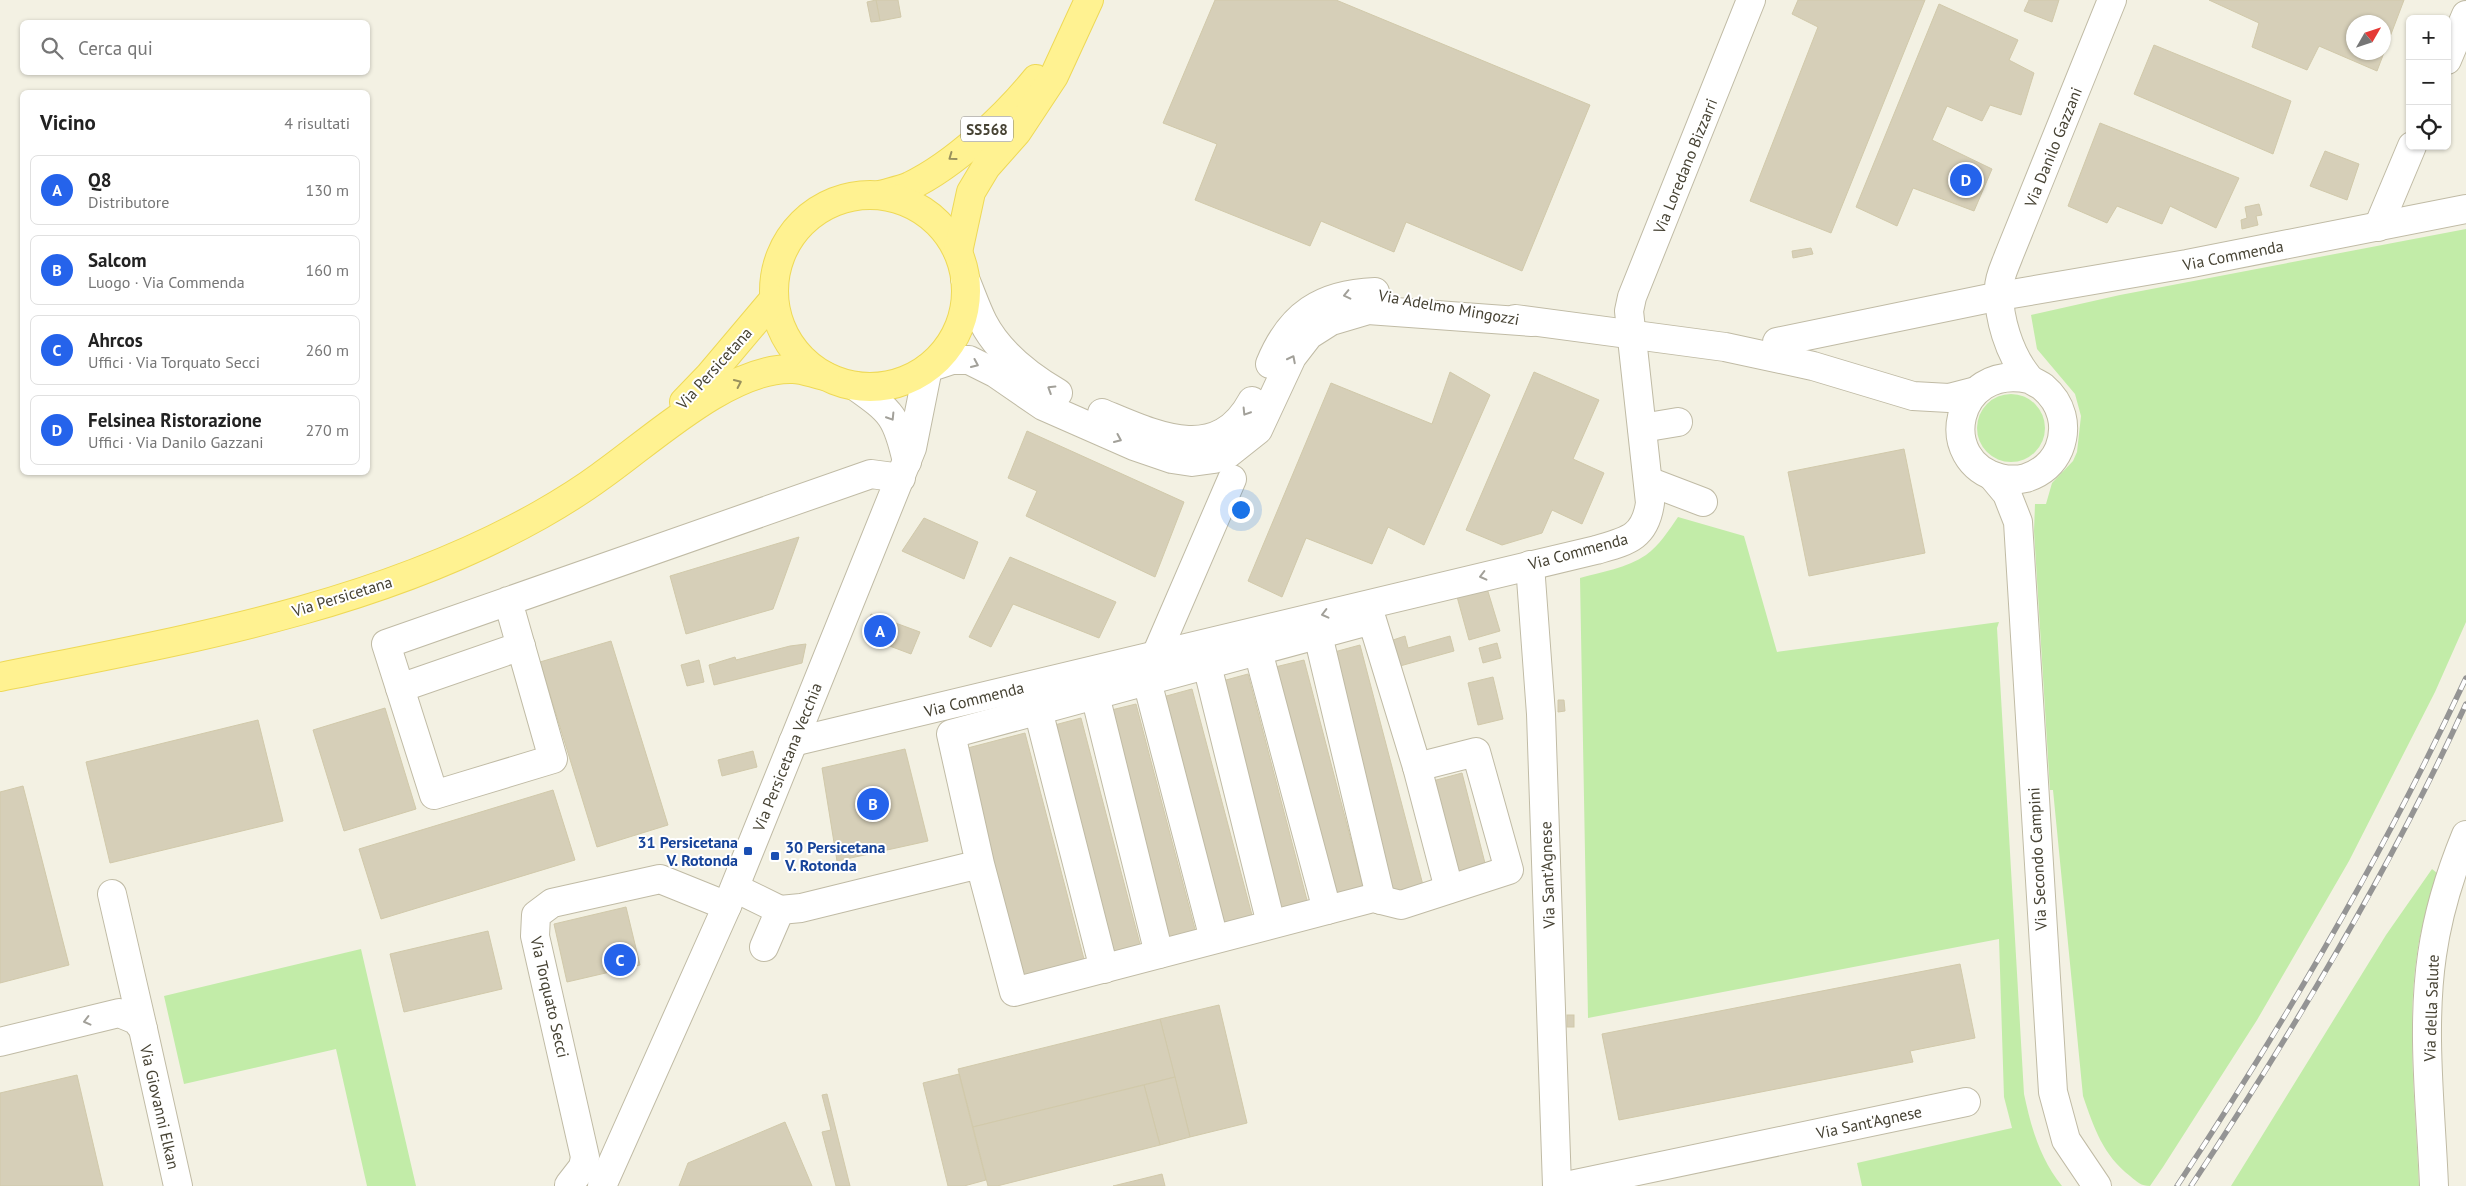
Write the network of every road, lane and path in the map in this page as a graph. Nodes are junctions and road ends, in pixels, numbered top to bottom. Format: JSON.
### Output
{"nodes":[{"id":1,"x":1090,"y":0,"type":"edge"},
{"id":2,"x":1751,"y":0,"type":"edge"},
{"id":3,"x":2112,"y":0,"type":"edge"},
{"id":4,"x":2466,"y":15,"type":"edge"},
{"id":5,"x":1072,"y":36,"type":"junction"},
{"id":6,"x":2451,"y":51,"type":"edge"},
{"id":7,"x":2410,"y":150,"type":"edge"},
{"id":8,"x":880,"y":195,"type":"junction"},
{"id":9,"x":2466,"y":209,"type":"edge"},
{"id":10,"x":2378,"y":227,"type":"junction"},
{"id":11,"x":958,"y":252,"type":"junction"},
{"id":12,"x":965,"y":279,"type":"junction"},
{"id":13,"x":2000,"y":296,"type":"junction"},
{"id":14,"x":774,"y":299,"type":"junction"},
{"id":15,"x":1532,"y":322,"type":"junction"},
{"id":16,"x":1631,"y":335,"type":"junction"},
{"id":17,"x":2006,"y":338,"type":"junction"},
{"id":18,"x":1777,"y":342,"type":"dead end"},
{"id":19,"x":928,"y":368,"type":"junction"},
{"id":20,"x":825,"y":376,"type":"junction"},
{"id":21,"x":2029,"y":379,"type":"junction"},
{"id":22,"x":855,"y":386,"type":"junction"},
{"id":23,"x":1980,"y":387,"type":"junction"},
{"id":24,"x":1913,"y":396,"type":"junction"},
{"id":25,"x":1678,"y":422,"type":"dead end"},
{"id":26,"x":1642,"y":428,"type":"junction"},
{"id":27,"x":652,"y":436,"type":"junction"},
{"id":28,"x":1962,"y":441,"type":"junction"},
{"id":29,"x":907,"y":460,"type":"junction"},
{"id":30,"x":2047,"y":466,"type":"junction"},
{"id":31,"x":1992,"y":476,"type":"junction"},
{"id":32,"x":1232,"y":479,"type":"dead end"},
{"id":33,"x":1648,"y":481,"type":"junction"},
{"id":34,"x":1703,"y":502,"type":"dead end"},
{"id":35,"x":2018,"y":522,"type":"junction"},
{"id":36,"x":1530,"y":565,"type":"junction"},
{"id":37,"x":508,"y":601,"type":"junction"},
{"id":38,"x":1318,"y":635,"type":"junction"},
{"id":39,"x":521,"y":646,"type":"junction"},
{"id":40,"x":1258,"y":651,"type":"junction"},
{"id":41,"x":1156,"y":655,"type":"junction"},
{"id":42,"x":1207,"y":665,"type":"junction"},
{"id":43,"x":0,"y":677,"type":"edge"},
{"id":44,"x":1147,"y":681,"type":"junction"},
{"id":45,"x":400,"y":688,"type":"junction"},
{"id":46,"x":1095,"y":695,"type":"junction"},
{"id":47,"x":1038,"y":710,"type":"junction"},
{"id":48,"x":793,"y":742,"type":"junction"},
{"id":49,"x":1417,"y":767,"type":"junction"},
{"id":50,"x":2466,"y":835,"type":"edge"},
{"id":51,"x":980,"y":864,"type":"junction"},
{"id":52,"x":1449,"y":889,"type":"junction"},
{"id":53,"x":112,"y":894,"type":"dead end"},
{"id":54,"x":731,"y":897,"type":"junction"},
{"id":55,"x":1381,"y":900,"type":"junction"},
{"id":56,"x":780,"y":910,"type":"junction"},
{"id":57,"x":1327,"y":910,"type":"junction"},
{"id":58,"x":1271,"y":924,"type":"junction"},
{"id":59,"x":1214,"y":940,"type":"junction"},
{"id":60,"x":764,"y":947,"type":"dead end"},
{"id":61,"x":126,"y":952,"type":"junction"},
{"id":62,"x":1159,"y":954,"type":"junction"},
{"id":63,"x":1104,"y":969,"type":"junction"},
{"id":64,"x":119,"y":1012,"type":"junction"},
{"id":65,"x":143,"y":1029,"type":"junction"},
{"id":66,"x":0,"y":1042,"type":"edge"},
{"id":67,"x":1966,"y":1102,"type":"dead end"},
{"id":68,"x":603,"y":1185,"type":"edge"},
{"id":69,"x":178,"y":1186,"type":"edge"},
{"id":70,"x":568,"y":1186,"type":"edge"},
{"id":71,"x":1557,"y":1186,"type":"edge"},
{"id":72,"x":1566,"y":1186,"type":"edge"},
{"id":73,"x":2097,"y":1186,"type":"edge"},
{"id":74,"x":2434,"y":1186,"type":"edge"}],
"edges":[{"from":1,"to":5,"type":"main road","number":"SS568"},
{"from":2,"to":16,"type":"street","name":"Via Loredano Bizzarri"},
{"from":3,"to":13,"type":"street","name":"Via Danilo Gazzani"},
{"from":4,"to":6,"type":"street"},
{"from":5,"to":8,"type":"main road","number":"SS568","one_way":true},
{"from":5,"to":11,"type":"main road","number":"SS568"},
{"from":7,"to":10,"type":"street"},
{"from":8,"to":11,"type":"main road"},
{"from":8,"to":14,"type":"main road"},
{"from":9,"to":10,"type":"street","name":"Via Commenda"},
{"from":10,"to":13,"type":"street","name":"Via Commenda"},
{"from":11,"to":12,"type":"main road"},
{"from":15,"to":12,"type":"street","name":"Via Adelmo Mingozzi","one_way":true},
{"from":12,"to":19,"type":"main road"},
{"from":13,"to":17,"type":"street"},
{"from":13,"to":18,"type":"street","name":"Via Commenda"},
{"from":14,"to":20,"type":"main road"},
{"from":14,"to":27,"type":"main road","name":"Via Persicetana"},
{"from":15,"to":16,"type":"street","name":"Via Adelmo Mingozzi"},
{"from":19,"to":15,"type":"street","name":"Via Adelmo Mingozzi","one_way":true},
{"from":16,"to":24,"type":"street"},
{"from":16,"to":26,"type":"street","name":"Via Commenda"},
{"from":17,"to":21,"type":"street"},
{"from":17,"to":23,"type":"street"},
{"from":19,"to":22,"type":"main road"},
{"from":19,"to":29,"type":"street","name":"Via Persicetana Vecchia"},
{"from":20,"to":22,"type":"main road"},
{"from":27,"to":20,"type":"main road","name":"Via Persicetana","one_way":true},
{"from":21,"to":23,"type":"street"},
{"from":21,"to":30,"type":"street"},
{"from":22,"to":29,"type":"street","one_way":true},
{"from":23,"to":24,"type":"street"},
{"from":23,"to":28,"type":"street"},
{"from":24,"to":28,"type":"street"},
{"from":25,"to":26,"type":"street"},
{"from":26,"to":33,"type":"street","name":"Via Commenda"},
{"from":27,"to":43,"type":"main road","name":"Via Persicetana"},
{"from":28,"to":31,"type":"street"},
{"from":29,"to":37,"type":"street"},
{"from":29,"to":48,"type":"street","name":"Via Persicetana Vecchia"},
{"from":30,"to":31,"type":"street"},
{"from":30,"to":35,"type":"street","name":"Via Secondo Campini"},
{"from":31,"to":35,"type":"street","name":"Via Secondo Campini"},
{"from":32,"to":41,"type":"street"},
{"from":33,"to":34,"type":"street"},
{"from":33,"to":36,"type":"street","name":"Via Commenda"},
{"from":35,"to":73,"type":"street","name":"Via Secondo Campini"},
{"from":36,"to":41,"type":"street","name":"Via Commenda","one_way":true},
{"from":36,"to":71,"type":"street","name":"Via Sant'Agnese"},
{"from":37,"to":39,"type":"street"},
{"from":37,"to":45,"type":"street"},
{"from":38,"to":40,"type":"street"},
{"from":38,"to":49,"type":"street"},
{"from":38,"to":55,"type":"street"},
{"from":39,"to":45,"type":"street"},
{"from":39,"to":45,"type":"street"},
{"from":40,"to":42,"type":"street"},
{"from":40,"to":57,"type":"street"},
{"from":41,"to":48,"type":"street","name":"Via Commenda"},
{"from":42,"to":44,"type":"street"},
{"from":42,"to":58,"type":"street"},
{"from":44,"to":46,"type":"street"},
{"from":44,"to":59,"type":"street"},
{"from":46,"to":47,"type":"street"},
{"from":46,"to":62,"type":"street"},
{"from":47,"to":51,"type":"street"},
{"from":47,"to":63,"type":"street"},
{"from":48,"to":54,"type":"street","name":"Via Persicetana Vecchia"},
{"from":49,"to":52,"type":"street"},
{"from":49,"to":52,"type":"street"},
{"from":50,"to":74,"type":"street","name":"Via della Salute"},
{"from":51,"to":56,"type":"street"},
{"from":51,"to":63,"type":"street"},
{"from":52,"to":55,"type":"street"},
{"from":53,"to":61,"type":"street","name":"Via Giovanni Elkan"},
{"from":54,"to":56,"type":"street"},
{"from":54,"to":68,"type":"street","name":"Via Persicetana Vecchia"},
{"from":54,"to":70,"type":"street","name":"Via Torquato Secci"},
{"from":55,"to":57,"type":"street"},
{"from":56,"to":60,"type":"street"},
{"from":57,"to":58,"type":"street"},
{"from":58,"to":59,"type":"street"},
{"from":59,"to":62,"type":"street"},
{"from":61,"to":64,"type":"street","name":"Via Giovanni Elkan"},
{"from":61,"to":65,"type":"street","name":"Via Giovanni Elkan"},
{"from":62,"to":63,"type":"street"},
{"from":64,"to":65,"type":"street","name":"Via Giovanni Elkan"},
{"from":64,"to":66,"type":"street","one_way":true},
{"from":65,"to":69,"type":"street","name":"Via Giovanni Elkan"},
{"from":67,"to":72,"type":"street","name":"Via Sant'Agnese"},
{"from":68,"to":70,"type":"street"}]}
